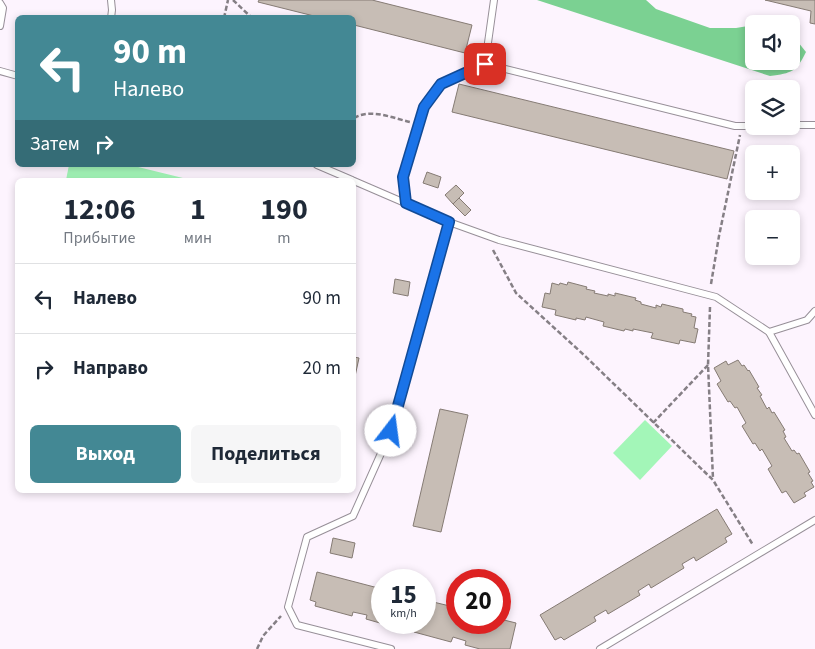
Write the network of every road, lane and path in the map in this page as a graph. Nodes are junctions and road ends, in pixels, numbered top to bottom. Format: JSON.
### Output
{"nodes":[{"id":1,"x":111,"y":0,"type":"edge"},
{"id":2,"x":228,"y":0,"type":"edge"},
{"id":3,"x":233,"y":0,"type":"edge"},
{"id":4,"x":494,"y":0,"type":"edge"},
{"id":5,"x":0,"y":3,"type":"edge"},
{"id":6,"x":111,"y":15,"type":"edge"},
{"id":7,"x":225,"y":15,"type":"edge"},
{"id":8,"x":249,"y":15,"type":"edge"},
{"id":9,"x":0,"y":26,"type":"edge"},
{"id":10,"x":485,"y":64,"type":"junction"},
{"id":11,"x":0,"y":71,"type":"edge"},
{"id":12,"x":15,"y":75,"type":"edge"},
{"id":13,"x":356,"y":117,"type":"edge"},
{"id":14,"x":419,"y":124,"type":"junction"},
{"id":15,"x":800,"y":125,"type":"edge"},
{"id":16,"x":815,"y":125,"type":"edge"},
{"id":17,"x":742,"y":126,"type":"joint"},
{"id":18,"x":322,"y":167,"type":"edge"},
{"id":19,"x":348,"y":178,"type":"edge"},
{"id":20,"x":356,"y":181,"type":"edge"},
{"id":21,"x":406,"y":203,"type":"junction"},
{"id":22,"x":449,"y":222,"type":"junction"},
{"id":23,"x":486,"y":235,"type":"junction"},
{"id":24,"x":711,"y":296,"type":"junction"},
{"id":25,"x":815,"y":311,"type":"edge"},
{"id":26,"x":769,"y":332,"type":"junction"},
{"id":27,"x":708,"y":365,"type":"junction"},
{"id":28,"x":815,"y":415,"type":"edge"},
{"id":29,"x":654,"y":423,"type":"junction"},
{"id":30,"x":713,"y":480,"type":"junction"},
{"id":31,"x":815,"y":520,"type":"edge"},
{"id":32,"x":758,"y":554,"type":"junction"},
{"id":33,"x":288,"y":607,"type":"junction"},
{"id":34,"x":258,"y":649,"type":"edge"},
{"id":35,"x":391,"y":649,"type":"edge"},
{"id":36,"x":600,"y":649,"type":"edge"}],
"edges":[{"from":1,"to":6,"type":"lane"},
{"from":2,"to":7,"type":"path"},
{"from":3,"to":8,"type":"path"},
{"from":4,"to":10,"type":"lane"},
{"from":5,"to":9,"type":"lane"},
{"from":10,"to":14,"type":"lane"},
{"from":10,"to":17,"type":"lane"},
{"from":11,"to":12,"type":"lane"},
{"from":13,"to":14,"type":"path"},
{"from":14,"to":21,"type":"lane"},
{"from":15,"to":16,"type":"lane"},
{"from":17,"to":24,"type":"path"},
{"from":18,"to":19,"type":"lane"},
{"from":20,"to":21,"type":"lane"},
{"from":21,"to":22,"type":"lane"},
{"from":22,"to":23,"type":"lane"},
{"from":22,"to":33,"type":"lane"},
{"from":23,"to":24,"type":"lane"},
{"from":23,"to":29,"type":"path"},
{"from":24,"to":26,"type":"lane"},
{"from":24,"to":27,"type":"path"},
{"from":25,"to":26,"type":"lane"},
{"from":26,"to":28,"type":"lane"},
{"from":27,"to":29,"type":"path"},
{"from":27,"to":30,"type":"path"},
{"from":29,"to":30,"type":"path"},
{"from":30,"to":32,"type":"path"},
{"from":31,"to":32,"type":"lane"},
{"from":32,"to":36,"type":"lane"},
{"from":33,"to":34,"type":"path"},
{"from":33,"to":35,"type":"lane"}]}
